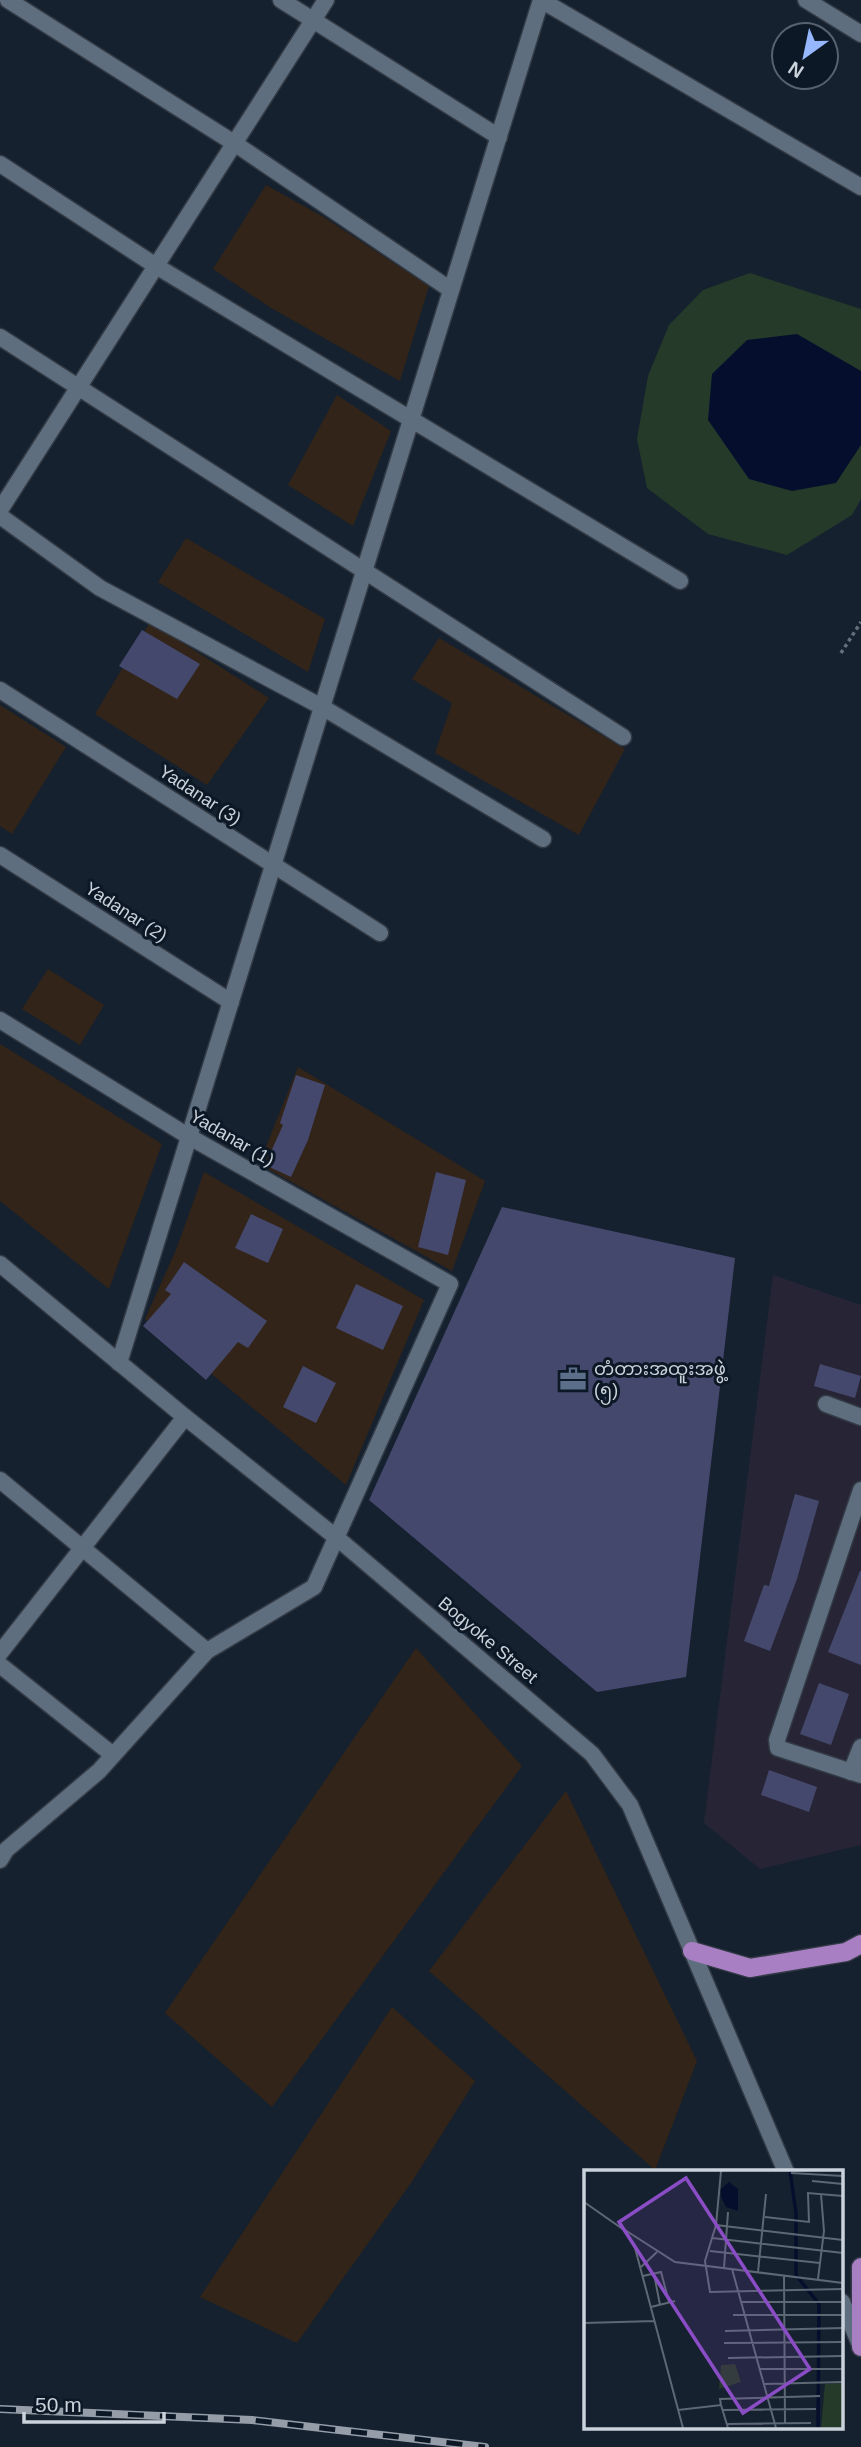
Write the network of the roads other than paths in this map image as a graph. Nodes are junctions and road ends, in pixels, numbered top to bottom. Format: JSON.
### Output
{"nodes":[{"id":1,"x":8,"y":0,"type":"edge"},
{"id":2,"x":281,"y":0,"type":"edge"},
{"id":3,"x":326,"y":0,"type":"edge"},
{"id":4,"x":806,"y":0,"type":"edge"},
{"id":5,"x":313,"y":20,"type":"junction"},
{"id":6,"x":861,"y":34,"type":"edge"},
{"id":7,"x":499,"y":136,"type":"junction"},
{"id":8,"x":234,"y":143,"type":"junction"},
{"id":9,"x":0,"y":164,"type":"edge"},
{"id":10,"x":861,"y":187,"type":"edge"},
{"id":11,"x":156,"y":266,"type":"junction"},
{"id":12,"x":451,"y":290,"type":"junction"},
{"id":13,"x":0,"y":337,"type":"edge"},
{"id":14,"x":78,"y":387,"type":"junction"},
{"id":15,"x":411,"y":421,"type":"junction"},
{"id":16,"x":0,"y":510,"type":"edge"},
{"id":17,"x":0,"y":516,"type":"edge"},
{"id":18,"x":365,"y":571,"type":"junction"},
{"id":19,"x":680,"y":581,"type":"dead end"},
{"id":20,"x":0,"y":690,"type":"edge"},
{"id":21,"x":323,"y":707,"type":"junction"},
{"id":22,"x":623,"y":737,"type":"dead end"},
{"id":23,"x":543,"y":839,"type":"dead end"},
{"id":24,"x":0,"y":855,"type":"edge"},
{"id":25,"x":274,"y":865,"type":"junction"},
{"id":26,"x":380,"y":933,"type":"dead end"},
{"id":27,"x":231,"y":1002,"type":"junction"},
{"id":28,"x":0,"y":1020,"type":"edge"},
{"id":29,"x":188,"y":1136,"type":"junction"},
{"id":30,"x":0,"y":1264,"type":"edge"},
{"id":31,"x":119,"y":1363,"type":"junction"},
{"id":32,"x":826,"y":1404,"type":"dead end"},
{"id":33,"x":185,"y":1417,"type":"junction"},
{"id":34,"x":861,"y":1417,"type":"edge"},
{"id":35,"x":0,"y":1480,"type":"edge"},
{"id":36,"x":861,"y":1490,"type":"edge"},
{"id":37,"x":337,"y":1538,"type":"junction"},
{"id":38,"x":82,"y":1548,"type":"junction"},
{"id":39,"x":206,"y":1651,"type":"junction"},
{"id":40,"x":0,"y":1653,"type":"edge"},
{"id":41,"x":0,"y":1664,"type":"edge"},
{"id":42,"x":861,"y":1747,"type":"edge"},
{"id":43,"x":113,"y":1755,"type":"junction"},
{"id":44,"x":856,"y":1773,"type":"edge"},
{"id":45,"x":2,"y":1852,"type":"edge"},
{"id":46,"x":861,"y":1944,"type":"edge"},
{"id":47,"x":692,"y":1951,"type":"junction"},
{"id":48,"x":785,"y":2170,"type":"edge"},
{"id":49,"x":861,"y":2267,"type":"edge"},
{"id":50,"x":844,"y":2307,"type":"edge"},
{"id":51,"x":860,"y":2345,"type":"edge"}],
"edges":[{"from":1,"to":8,"type":"street"},
{"from":2,"to":5,"type":"street"},
{"from":3,"to":5,"type":"street"},
{"from":4,"to":6,"type":"street"},
{"from":5,"to":7,"type":"street"},
{"from":5,"to":8,"type":"street"},
{"from":7,"to":10,"type":"street"},
{"from":7,"to":12,"type":"street"},
{"from":8,"to":11,"type":"street"},
{"from":8,"to":12,"type":"street"},
{"from":9,"to":11,"type":"street"},
{"from":11,"to":14,"type":"street"},
{"from":11,"to":15,"type":"street"},
{"from":12,"to":15,"type":"street"},
{"from":13,"to":14,"type":"street"},
{"from":14,"to":16,"type":"street"},
{"from":14,"to":18,"type":"street"},
{"from":15,"to":18,"type":"street"},
{"from":15,"to":19,"type":"street"},
{"from":17,"to":21,"type":"street"},
{"from":18,"to":21,"type":"street"},
{"from":18,"to":22,"type":"street"},
{"from":20,"to":25,"type":"street","name":"Yadanar (3)"},
{"from":21,"to":23,"type":"street"},
{"from":21,"to":25,"type":"street"},
{"from":24,"to":27,"type":"street","name":"Yadanar (2)"},
{"from":25,"to":26,"type":"street","name":"Yadanar (3)"},
{"from":25,"to":27,"type":"street"},
{"from":27,"to":29,"type":"street"},
{"from":28,"to":29,"type":"street","name":"Yadanar (1)"},
{"from":29,"to":31,"type":"street"},
{"from":29,"to":37,"type":"street","name":"Yadanar (1)"},
{"from":30,"to":31,"type":"street","name":"Bogyoke Street"},
{"from":31,"to":33,"type":"street","name":"Bogyoke Street"},
{"from":32,"to":34,"type":"street"},
{"from":33,"to":37,"type":"street","name":"Bogyoke Street"},
{"from":33,"to":38,"type":"street"},
{"from":35,"to":38,"type":"street"},
{"from":36,"to":44,"type":"street"},
{"from":37,"to":39,"type":"street"},
{"from":37,"to":47,"type":"street","name":"Bogyoke Street"},
{"from":38,"to":39,"type":"street"},
{"from":38,"to":40,"type":"street"},
{"from":39,"to":43,"type":"street"},
{"from":41,"to":43,"type":"street"},
{"from":42,"to":44,"type":"street"},
{"from":43,"to":45,"type":"street"},
{"from":46,"to":47,"type":"main road"},
{"from":47,"to":48,"type":"street","name":"Bogyoke Street"},
{"from":49,"to":51,"type":"main road"},
{"from":50,"to":51,"type":"street"}]}
